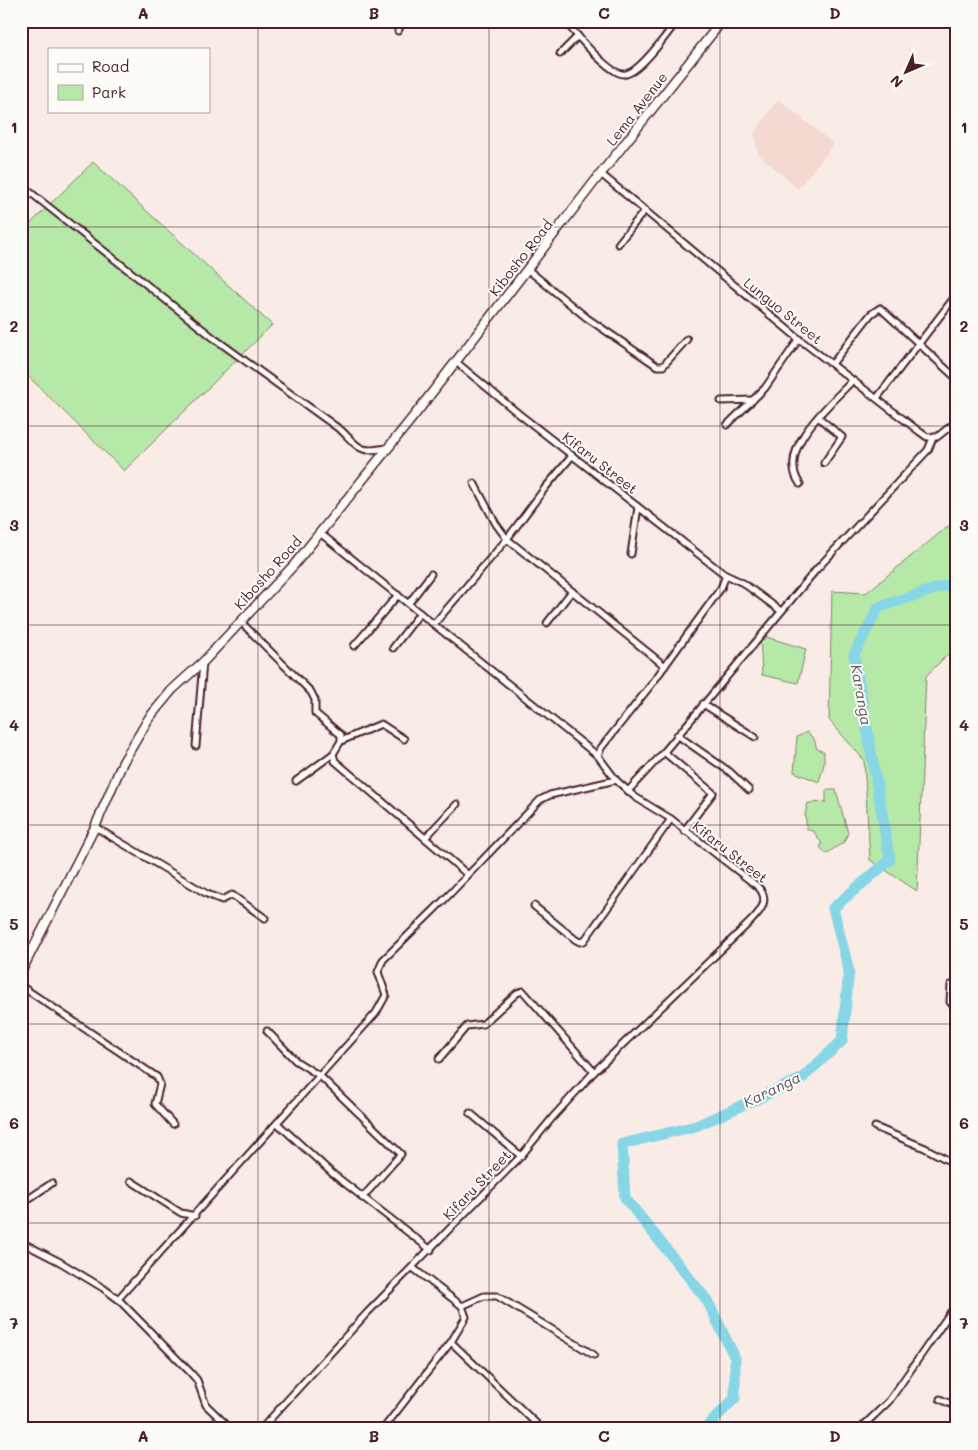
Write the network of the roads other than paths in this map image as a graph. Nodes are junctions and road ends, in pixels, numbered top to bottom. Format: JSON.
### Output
{"nodes":[{"id":1,"x":403,"y":21,"type":"edge"},
{"id":2,"x":565,"y":21,"type":"edge"},
{"id":3,"x":677,"y":21,"type":"edge"},
{"id":4,"x":722,"y":21,"type":"edge"},
{"id":5,"x":398,"y":31,"type":"dead end"},
{"id":6,"x":578,"y":36,"type":"junction"},
{"id":7,"x":560,"y":54,"type":"dead end"},
{"id":8,"x":602,"y":174,"type":"junction"},
{"id":9,"x":21,"y":185,"type":"edge"},
{"id":10,"x":645,"y":210,"type":"junction"},
{"id":11,"x":572,"y":213,"type":"joint"},
{"id":12,"x":618,"y":244,"type":"dead end"},
{"id":13,"x":527,"y":269,"type":"junction"},
{"id":14,"x":957,"y":294,"type":"edge"},
{"id":15,"x":687,"y":339,"type":"dead end"},
{"id":16,"x":799,"y":339,"type":"junction"},
{"id":17,"x":919,"y":345,"type":"junction"},
{"id":18,"x":456,"y":362,"type":"junction"},
{"id":19,"x":832,"y":364,"type":"junction"},
{"id":20,"x":957,"y":379,"type":"edge"},
{"id":21,"x":852,"y":381,"type":"junction"},
{"id":22,"x":877,"y":398,"type":"junction"},
{"id":23,"x":754,"y":400,"type":"junction"},
{"id":24,"x":721,"y":401,"type":"dead end"},
{"id":25,"x":818,"y":417,"type":"junction"},
{"id":26,"x":957,"y":421,"type":"edge"},
{"id":27,"x":727,"y":425,"type":"dead end"},
{"id":28,"x":933,"y":438,"type":"junction"},
{"id":29,"x":387,"y":448,"type":"junction"},
{"id":30,"x":572,"y":456,"type":"junction"},
{"id":31,"x":824,"y":462,"type":"dead end"},
{"id":32,"x":474,"y":483,"type":"dead end"},
{"id":33,"x":800,"y":484,"type":"dead end"},
{"id":34,"x":638,"y":507,"type":"junction"},
{"id":35,"x":320,"y":533,"type":"junction"},
{"id":36,"x":507,"y":539,"type":"junction"},
{"id":37,"x":631,"y":554,"type":"dead end"},
{"id":38,"x":430,"y":574,"type":"dead end"},
{"id":39,"x":724,"y":574,"type":"junction"},
{"id":40,"x":572,"y":591,"type":"junction"},
{"id":41,"x":398,"y":594,"type":"junction"},
{"id":42,"x":408,"y":603,"type":"junction"},
{"id":43,"x":781,"y":612,"type":"junction"},
{"id":44,"x":420,"y":613,"type":"junction"},
{"id":45,"x":241,"y":622,"type":"junction"},
{"id":46,"x":547,"y":623,"type":"dead end"},
{"id":47,"x":434,"y":624,"type":"junction"},
{"id":48,"x":354,"y":646,"type":"dead end"},
{"id":49,"x":394,"y":648,"type":"dead end"},
{"id":50,"x":204,"y":661,"type":"junction"},
{"id":51,"x":665,"y":666,"type":"junction"},
{"id":52,"x":704,"y":704,"type":"junction"},
{"id":53,"x":677,"y":736,"type":"junction"},
{"id":54,"x":755,"y":737,"type":"dead end"},
{"id":55,"x":404,"y":739,"type":"dead end"},
{"id":56,"x":341,"y":741,"type":"junction"},
{"id":57,"x":196,"y":746,"type":"dead end"},
{"id":58,"x":664,"y":752,"type":"junction"},
{"id":59,"x":333,"y":754,"type":"junction"},
{"id":60,"x":598,"y":756,"type":"junction"},
{"id":61,"x":616,"y":780,"type":"junction"},
{"id":62,"x":296,"y":781,"type":"dead end"},
{"id":63,"x":749,"y":790,"type":"dead end"},
{"id":64,"x":628,"y":791,"type":"junction"},
{"id":65,"x":457,"y":804,"type":"dead end"},
{"id":66,"x":671,"y":819,"type":"junction"},
{"id":67,"x":95,"y":827,"type":"junction"},
{"id":68,"x":684,"y":831,"type":"junction"},
{"id":69,"x":425,"y":838,"type":"junction"},
{"id":70,"x":467,"y":874,"type":"junction"},
{"id":71,"x":534,"y":906,"type":"dead end"},
{"id":72,"x":264,"y":918,"type":"dead end"},
{"id":73,"x":21,"y":972,"type":"edge"},
{"id":74,"x":951,"y":985,"type":"dead end"},
{"id":75,"x":21,"y":986,"type":"edge"},
{"id":76,"x":957,"y":1009,"type":"edge"},
{"id":77,"x":267,"y":1031,"type":"dead end"},
{"id":78,"x":439,"y":1059,"type":"dead end"},
{"id":79,"x":594,"y":1072,"type":"junction"},
{"id":80,"x":320,"y":1076,"type":"junction"},
{"id":81,"x":470,"y":1113,"type":"dead end"},
{"id":82,"x":277,"y":1123,"type":"junction"},
{"id":83,"x":174,"y":1124,"type":"dead end"},
{"id":84,"x":875,"y":1127,"type":"dead end"},
{"id":85,"x":521,"y":1156,"type":"junction"},
{"id":86,"x":957,"y":1166,"type":"edge"},
{"id":87,"x":132,"y":1181,"type":"dead end"},
{"id":88,"x":52,"y":1182,"type":"dead end"},
{"id":89,"x":362,"y":1198,"type":"junction"},
{"id":90,"x":21,"y":1204,"type":"edge"},
{"id":91,"x":195,"y":1216,"type":"junction"},
{"id":92,"x":21,"y":1242,"type":"edge"},
{"id":93,"x":431,"y":1250,"type":"junction"},
{"id":94,"x":413,"y":1268,"type":"junction"},
{"id":95,"x":118,"y":1299,"type":"junction"},
{"id":96,"x":957,"y":1302,"type":"edge"},
{"id":97,"x":462,"y":1306,"type":"junction"},
{"id":98,"x":451,"y":1342,"type":"junction"},
{"id":99,"x":594,"y":1354,"type":"dead end"},
{"id":100,"x":940,"y":1399,"type":"dead end"},
{"id":101,"x":957,"y":1407,"type":"edge"},
{"id":102,"x":231,"y":1429,"type":"edge"},
{"id":103,"x":261,"y":1429,"type":"edge"},
{"id":104,"x":383,"y":1429,"type":"edge"},
{"id":105,"x":542,"y":1429,"type":"edge"},
{"id":106,"x":860,"y":1429,"type":"edge"}],
"edges":[{"from":1,"to":5,"type":"street"},
{"from":2,"to":6,"type":"street"},
{"from":3,"to":6,"type":"street"},
{"from":4,"to":8,"type":"main road","name":"Lema Avenue"},
{"from":6,"to":7,"type":"street"},
{"from":8,"to":10,"type":"street","name":"Lunguo Street"},
{"from":8,"to":11,"type":"main road","name":"Lema Avenue"},
{"from":9,"to":29,"type":"street"},
{"from":10,"to":12,"type":"street"},
{"from":10,"to":16,"type":"street","name":"Lunguo Street"},
{"from":11,"to":13,"type":"main road","name":"Kibosho Road"},
{"from":13,"to":15,"type":"street"},
{"from":13,"to":18,"type":"main road","name":"Kibosho Road"},
{"from":14,"to":17,"type":"street"},
{"from":16,"to":19,"type":"street","name":"Lunguo Street"},
{"from":16,"to":23,"type":"street"},
{"from":17,"to":19,"type":"street"},
{"from":17,"to":20,"type":"street"},
{"from":17,"to":22,"type":"street"},
{"from":18,"to":29,"type":"main road","name":"Kibosho Road"},
{"from":18,"to":30,"type":"street","name":"Kifaru Street"},
{"from":19,"to":21,"type":"street","name":"Lunguo Street"},
{"from":21,"to":22,"type":"street","name":"Lunguo Street"},
{"from":21,"to":25,"type":"street"},
{"from":22,"to":28,"type":"street","name":"Lunguo Street"},
{"from":23,"to":24,"type":"street"},
{"from":23,"to":27,"type":"street"},
{"from":25,"to":31,"type":"street"},
{"from":25,"to":33,"type":"street"},
{"from":26,"to":28,"type":"street"},
{"from":28,"to":43,"type":"street"},
{"from":29,"to":35,"type":"main road","name":"Kibosho Road"},
{"from":30,"to":34,"type":"street","name":"Kifaru Street"},
{"from":30,"to":36,"type":"street"},
{"from":32,"to":36,"type":"street"},
{"from":34,"to":37,"type":"street"},
{"from":34,"to":39,"type":"street","name":"Kifaru Street"},
{"from":35,"to":41,"type":"street","name":"Kifaru Street"},
{"from":35,"to":45,"type":"main road","name":"Kibosho Road"},
{"from":36,"to":40,"type":"street"},
{"from":36,"to":47,"type":"street"},
{"from":38,"to":42,"type":"street"},
{"from":39,"to":43,"type":"street","name":"Kifaru Street"},
{"from":39,"to":51,"type":"street"},
{"from":40,"to":46,"type":"street"},
{"from":40,"to":51,"type":"street"},
{"from":41,"to":42,"type":"street","name":"Kifaru Street"},
{"from":41,"to":48,"type":"street"},
{"from":42,"to":44,"type":"street","name":"Kifaru Street"},
{"from":43,"to":52,"type":"street"},
{"from":44,"to":47,"type":"street","name":"Kifaru Street"},
{"from":44,"to":49,"type":"street"},
{"from":45,"to":50,"type":"main road","name":"Kibosho Road"},
{"from":45,"to":56,"type":"street"},
{"from":47,"to":60,"type":"street","name":"Kifaru Street"},
{"from":50,"to":57,"type":"street"},
{"from":50,"to":67,"type":"main road","name":"Kibosho Road"},
{"from":51,"to":60,"type":"street"},
{"from":52,"to":53,"type":"street"},
{"from":52,"to":54,"type":"street"},
{"from":53,"to":58,"type":"street"},
{"from":53,"to":63,"type":"street"},
{"from":55,"to":56,"type":"street"},
{"from":56,"to":59,"type":"street"},
{"from":58,"to":64,"type":"street"},
{"from":58,"to":68,"type":"street"},
{"from":59,"to":62,"type":"street"},
{"from":59,"to":69,"type":"street"},
{"from":60,"to":61,"type":"street","name":"Kifaru Street"},
{"from":61,"to":64,"type":"street","name":"Kifaru Street"},
{"from":61,"to":70,"type":"street"},
{"from":64,"to":66,"type":"street","name":"Kifaru Street"},
{"from":65,"to":69,"type":"street"},
{"from":66,"to":68,"type":"street","name":"Kifaru Street"},
{"from":66,"to":71,"type":"street"},
{"from":67,"to":72,"type":"street"},
{"from":67,"to":73,"type":"main road","name":"Kibosho Road"},
{"from":68,"to":79,"type":"street","name":"Kifaru Street"},
{"from":69,"to":70,"type":"street"},
{"from":70,"to":80,"type":"street"},
{"from":74,"to":76,"type":"street"},
{"from":75,"to":83,"type":"street"},
{"from":77,"to":80,"type":"street"},
{"from":78,"to":79,"type":"street"},
{"from":79,"to":85,"type":"street","name":"Kifaru Street"},
{"from":80,"to":82,"type":"street"},
{"from":80,"to":89,"type":"street"},
{"from":81,"to":85,"type":"street"},
{"from":82,"to":89,"type":"street"},
{"from":82,"to":91,"type":"street"},
{"from":84,"to":86,"type":"street"},
{"from":85,"to":93,"type":"street","name":"Kifaru Street"},
{"from":87,"to":91,"type":"street"},
{"from":88,"to":90,"type":"street"},
{"from":89,"to":93,"type":"street"},
{"from":91,"to":95,"type":"street"},
{"from":92,"to":95,"type":"street"},
{"from":93,"to":94,"type":"street","name":"Kifaru Street"},
{"from":94,"to":97,"type":"street"},
{"from":94,"to":103,"type":"street","name":"Kifaru Street"},
{"from":95,"to":102,"type":"street"},
{"from":96,"to":106,"type":"street"},
{"from":97,"to":98,"type":"street"},
{"from":97,"to":99,"type":"street"},
{"from":98,"to":104,"type":"street"},
{"from":98,"to":105,"type":"street"},
{"from":100,"to":101,"type":"street"}]}
